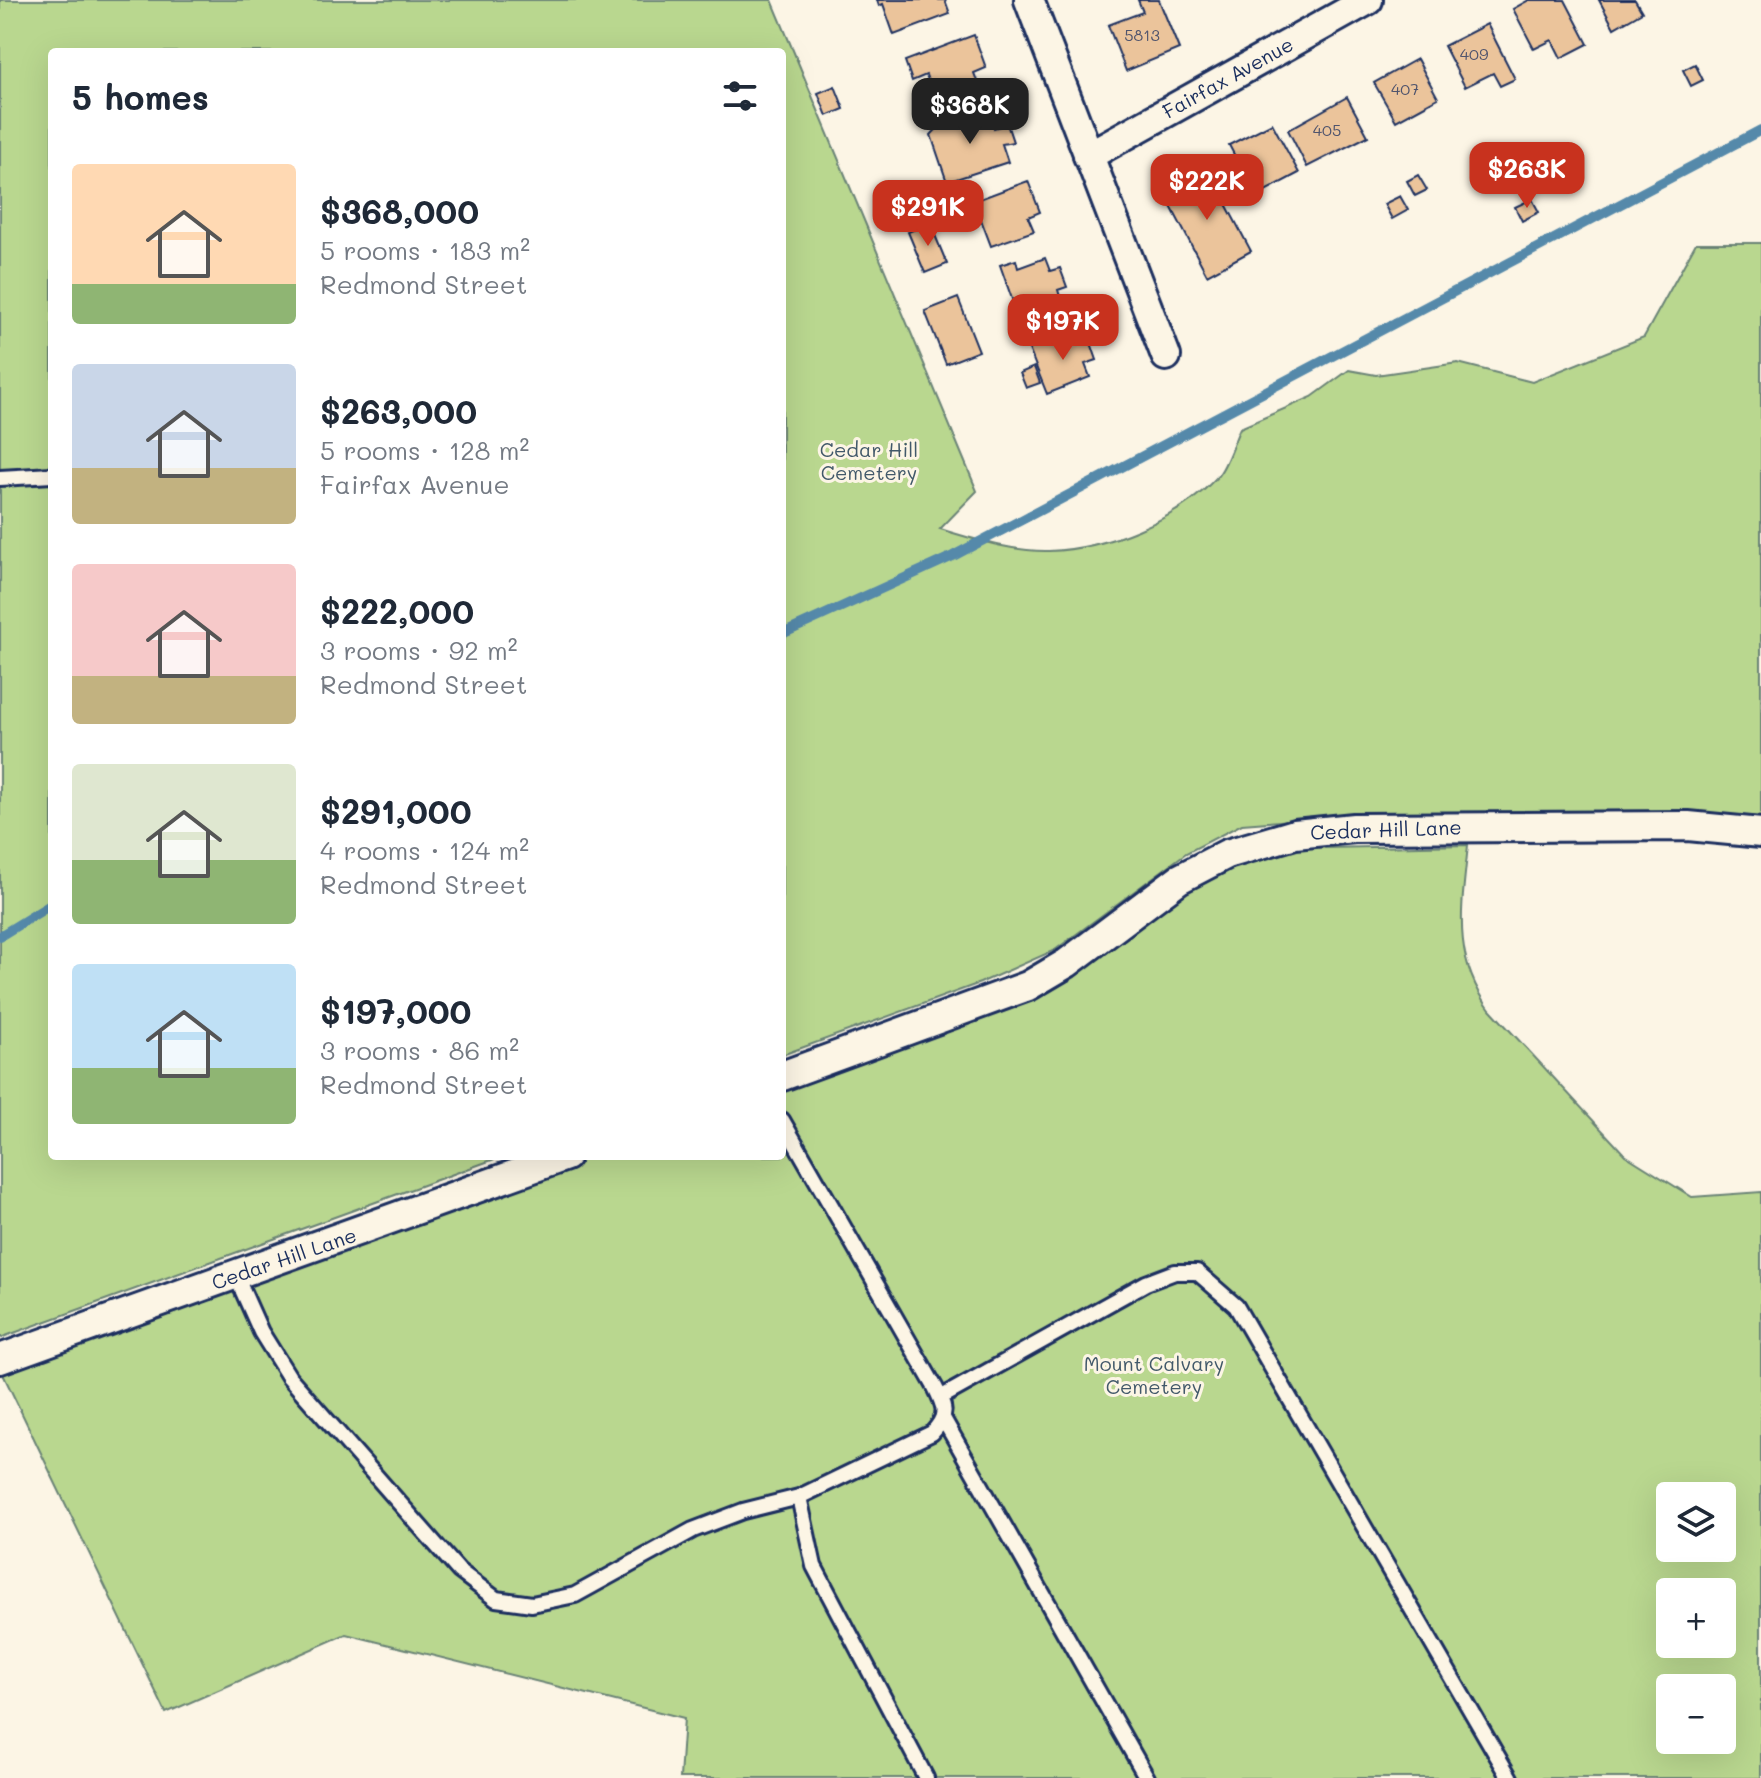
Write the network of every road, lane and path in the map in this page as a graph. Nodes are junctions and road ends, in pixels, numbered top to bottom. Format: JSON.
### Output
{"nodes":[{"id":1,"x":1029,"y":0,"type":"edge"},
{"id":2,"x":1368,"y":0,"type":"edge"},
{"id":3,"x":1088,"y":156,"type":"junction"},
{"id":4,"x":1166,"y":356,"type":"dead end"},
{"id":5,"x":48,"y":475,"type":"edge"},
{"id":6,"x":0,"y":478,"type":"edge"},
{"id":7,"x":1761,"y":833,"type":"edge"},
{"id":8,"x":786,"y":1075,"type":"edge"},
{"id":9,"x":786,"y":1127,"type":"edge"},
{"id":10,"x":555,"y":1160,"type":"edge"},
{"id":11,"x":236,"y":1276,"type":"junction"},
{"id":12,"x":0,"y":1359,"type":"edge"},
{"id":13,"x":940,"y":1398,"type":"junction"},
{"id":14,"x":944,"y":1420,"type":"junction"},
{"id":15,"x":799,"y":1497,"type":"junction"},
{"id":16,"x":926,"y":1778,"type":"edge"},
{"id":17,"x":1147,"y":1778,"type":"edge"},
{"id":18,"x":1510,"y":1778,"type":"edge"}],
"edges":[{"from":1,"to":3,"type":"street"},
{"from":2,"to":3,"type":"street","name":"Fairfax Avenue"},
{"from":3,"to":4,"type":"street"},
{"from":5,"to":6,"type":"lane"},
{"from":7,"to":8,"type":"street","name":"Cedar Hill Lane"},
{"from":9,"to":13,"type":"lane"},
{"from":10,"to":11,"type":"street","name":"Cedar Hill Lane"},
{"from":11,"to":12,"type":"street","name":"Cedar Hill Lane"},
{"from":11,"to":15,"type":"lane"},
{"from":13,"to":14,"type":"lane"},
{"from":13,"to":18,"type":"lane"},
{"from":14,"to":15,"type":"lane"},
{"from":14,"to":17,"type":"lane"},
{"from":15,"to":16,"type":"lane"}]}
